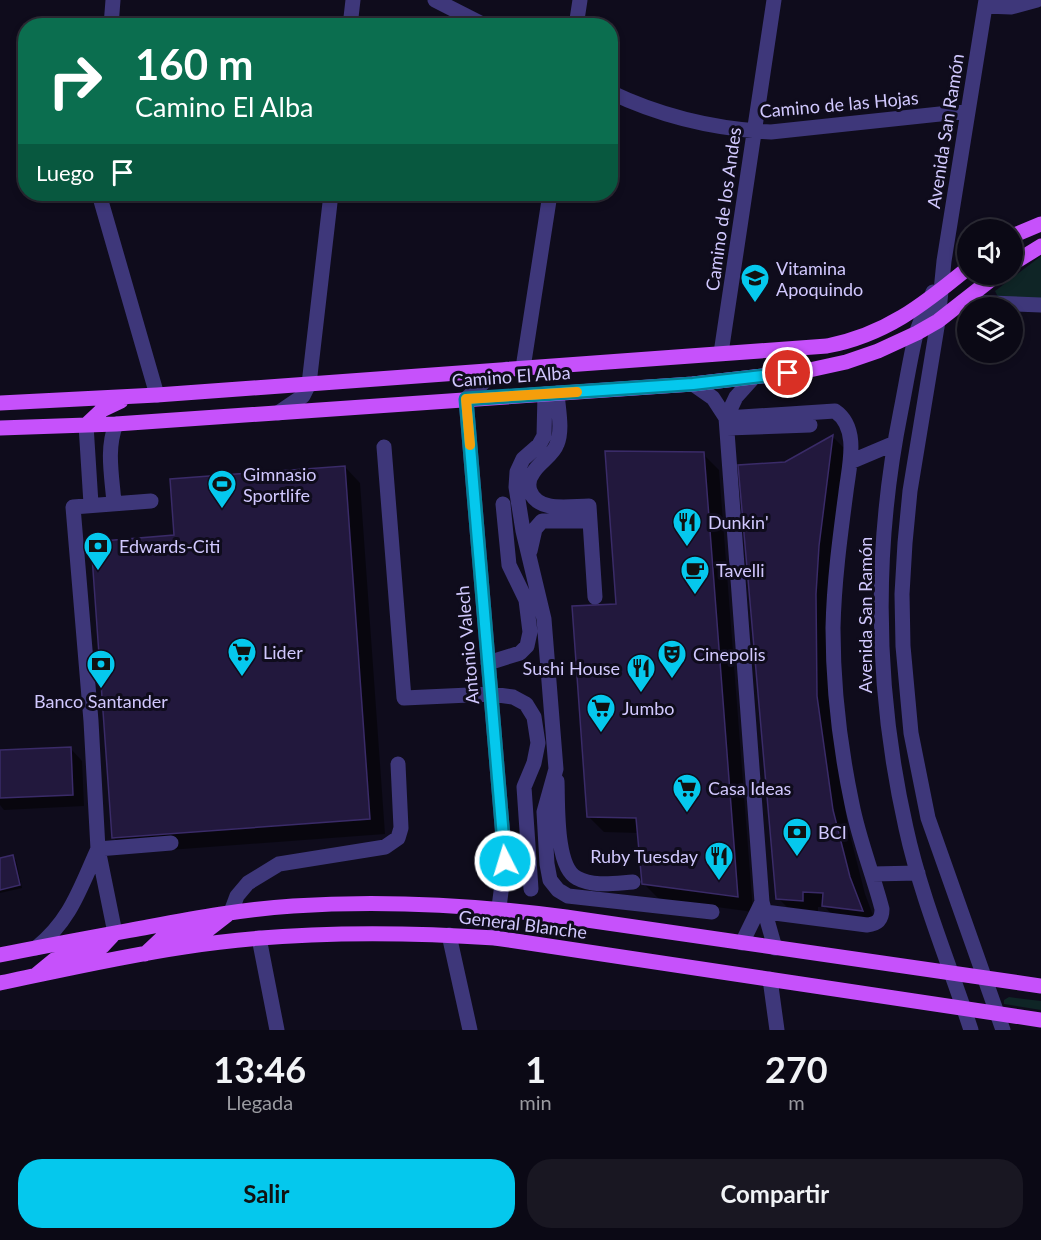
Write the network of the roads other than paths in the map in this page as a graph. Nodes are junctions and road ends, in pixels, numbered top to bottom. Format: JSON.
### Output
{"nodes":[{"id":1,"x":113,"y":0,"type":"edge"},
{"id":2,"x":352,"y":0,"type":"edge"},
{"id":3,"x":435,"y":0,"type":"edge"},
{"id":4,"x":580,"y":0,"type":"edge"},
{"id":5,"x":774,"y":0,"type":"edge"},
{"id":6,"x":1037,"y":0,"type":"edge"},
{"id":7,"x":985,"y":3,"type":"edge"},
{"id":8,"x":112,"y":18,"type":"edge"},
{"id":9,"x":351,"y":18,"type":"edge"},
{"id":10,"x":470,"y":18,"type":"edge"},
{"id":11,"x":577,"y":18,"type":"edge"},
{"id":12,"x":618,"y":96,"type":"edge"},
{"id":13,"x":968,"y":111,"type":"junction"},
{"id":14,"x":754,"y":132,"type":"junction"},
{"id":15,"x":101,"y":201,"type":"edge"},
{"id":16,"x":330,"y":201,"type":"edge"},
{"id":17,"x":549,"y":201,"type":"edge"},
{"id":18,"x":1041,"y":224,"type":"edge"},
{"id":19,"x":1023,"y":231,"type":"edge"},
{"id":20,"x":1041,"y":246,"type":"edge"},
{"id":21,"x":1023,"y":257,"type":"edge"},
{"id":22,"x":957,"y":277,"type":"edge"},
{"id":23,"x":984,"y":285,"type":"edge"},
{"id":24,"x":936,"y":293,"type":"junction"},
{"id":25,"x":968,"y":297,"type":"edge"},
{"id":26,"x":1023,"y":304,"type":"edge"},
{"id":27,"x":1041,"y":305,"type":"edge"},
{"id":28,"x":957,"y":306,"type":"edge"},
{"id":29,"x":938,"y":321,"type":"junction"},
{"id":30,"x":916,"y":333,"type":"junction"},
{"id":31,"x":721,"y":353,"type":"junction"},
{"id":32,"x":523,"y":368,"type":"junction"},
{"id":33,"x":507,"y":369,"type":"junction"},
{"id":34,"x":754,"y":377,"type":"junction"},
{"id":35,"x":309,"y":384,"type":"junction"},
{"id":36,"x":693,"y":384,"type":"junction"},
{"id":37,"x":551,"y":393,"type":"junction"},
{"id":38,"x":157,"y":395,"type":"junction"},
{"id":39,"x":132,"y":397,"type":"junction"},
{"id":40,"x":466,"y":399,"type":"junction"},
{"id":41,"x":0,"y":403,"type":"edge"},
{"id":42,"x":278,"y":413,"type":"junction"},
{"id":43,"x":726,"y":423,"type":"junction"},
{"id":44,"x":116,"y":424,"type":"junction"},
{"id":45,"x":86,"y":425,"type":"junction"},
{"id":46,"x":810,"y":425,"type":"dead end"},
{"id":47,"x":0,"y":428,"type":"edge"},
{"id":48,"x":895,"y":443,"type":"junction"},
{"id":49,"x":384,"y":447,"type":"dead end"},
{"id":50,"x":850,"y":462,"type":"junction"},
{"id":51,"x":151,"y":501,"type":"dead end"},
{"id":52,"x":114,"y":503,"type":"junction"},
{"id":53,"x":91,"y":504,"type":"junction"},
{"id":54,"x":503,"y":504,"type":"dead end"},
{"id":55,"x":590,"y":520,"type":"junction"},
{"id":56,"x":529,"y":555,"type":"junction"},
{"id":57,"x":595,"y":597,"type":"dead end"},
{"id":58,"x":533,"y":599,"type":"junction"},
{"id":59,"x":488,"y":663,"type":"junction"},
{"id":60,"x":491,"y":694,"type":"junction"},
{"id":61,"x":544,"y":728,"type":"junction"},
{"id":62,"x":398,"y":764,"type":"dead end"},
{"id":63,"x":556,"y":769,"type":"junction"},
{"id":64,"x":171,"y":843,"type":"dead end"},
{"id":65,"x":98,"y":849,"type":"junction"},
{"id":66,"x":918,"y":873,"type":"junction"},
{"id":67,"x":872,"y":874,"type":"junction"},
{"id":68,"x":633,"y":882,"type":"dead end"},
{"id":69,"x":610,"y":883,"type":"junction"},
{"id":70,"x":531,"y":889,"type":"dead end"},
{"id":71,"x":568,"y":896,"type":"junction"},
{"id":72,"x":610,"y":901,"type":"junction"},
{"id":73,"x":499,"y":908,"type":"junction"},
{"id":74,"x":762,"y":908,"type":"junction"},
{"id":75,"x":828,"y":910,"type":"dead end"},
{"id":76,"x":231,"y":912,"type":"junction"},
{"id":77,"x":712,"y":912,"type":"dead end"},
{"id":78,"x":566,"y":917,"type":"junction"},
{"id":79,"x":115,"y":933,"type":"junction"},
{"id":80,"x":449,"y":935,"type":"junction"},
{"id":81,"x":259,"y":938,"type":"junction"},
{"id":82,"x":495,"y":938,"type":"junction"},
{"id":83,"x":742,"y":944,"type":"junction"},
{"id":84,"x":36,"y":948,"type":"junction"},
{"id":85,"x":775,"y":948,"type":"junction"},
{"id":86,"x":145,"y":954,"type":"junction"},
{"id":87,"x":0,"y":955,"type":"edge"},
{"id":88,"x":952,"y":974,"type":"junction"},
{"id":89,"x":34,"y":976,"type":"junction"},
{"id":90,"x":770,"y":979,"type":"junction"},
{"id":91,"x":986,"y":979,"type":"junction"},
{"id":92,"x":0,"y":983,"type":"edge"},
{"id":93,"x":1041,"y":986,"type":"edge"},
{"id":94,"x":964,"y":1008,"type":"junction"},
{"id":95,"x":998,"y":1014,"type":"junction"},
{"id":96,"x":1041,"y":1020,"type":"edge"},
{"id":97,"x":277,"y":1030,"type":"edge"},
{"id":98,"x":470,"y":1030,"type":"edge"},
{"id":99,"x":777,"y":1030,"type":"edge"},
{"id":100,"x":971,"y":1030,"type":"edge"},
{"id":101,"x":1003,"y":1030,"type":"edge"}],
"edges":[{"from":1,"to":8,"type":"street"},
{"from":2,"to":9,"type":"street"},
{"from":3,"to":10,"type":"street"},
{"from":4,"to":11,"type":"street"},
{"from":5,"to":14,"type":"street","name":"Camino de los Andes"},
{"from":6,"to":7,"type":"street"},
{"from":7,"to":13,"type":"street","name":"Avenida San Ramón"},
{"from":12,"to":14,"type":"street","name":"Camino de las Hojas"},
{"from":13,"to":14,"type":"street","name":"Camino de las Hojas"},
{"from":13,"to":24,"type":"street","name":"Avenida San Ramón"},
{"from":14,"to":31,"type":"street","name":"Camino de los Andes"},
{"from":15,"to":38,"type":"street"},
{"from":16,"to":35,"type":"street"},
{"from":17,"to":32,"type":"street"},
{"from":18,"to":19,"type":"main road"},
{"from":20,"to":21,"type":"main road"},
{"from":22,"to":24,"type":"main road","name":"Camino El Alba"},
{"from":23,"to":25,"type":"main road","name":"Camino El Alba"},
{"from":24,"to":29,"type":"street","name":"Avenida San Ramón"},
{"from":24,"to":30,"type":"street","name":"Avenida San Ramón"},
{"from":24,"to":31,"type":"main road","name":"Camino El Alba"},
{"from":26,"to":27,"type":"street"},
{"from":28,"to":29,"type":"main road","name":"Camino El Alba"},
{"from":29,"to":30,"type":"main road","name":"Camino El Alba"},
{"from":29,"to":91,"type":"street","name":"Avenida San Ramón"},
{"from":30,"to":34,"type":"main road","name":"Camino El Alba"},
{"from":30,"to":48,"type":"street","name":"Avenida San Ramón"},
{"from":31,"to":32,"type":"main road","name":"Camino El Alba"},
{"from":32,"to":33,"type":"main road","name":"Camino El Alba"},
{"from":33,"to":35,"type":"main road","name":"Camino El Alba"},
{"from":33,"to":40,"type":"street"},
{"from":34,"to":36,"type":"main road","name":"Camino El Alba"},
{"from":34,"to":43,"type":"street"},
{"from":35,"to":38,"type":"main road","name":"Camino El Alba"},
{"from":35,"to":42,"type":"street"},
{"from":36,"to":37,"type":"main road","name":"Camino El Alba"},
{"from":36,"to":43,"type":"street"},
{"from":37,"to":40,"type":"main road","name":"Camino El Alba"},
{"from":37,"to":55,"type":"street"},
{"from":37,"to":56,"type":"street"},
{"from":38,"to":39,"type":"main road","name":"Camino El Alba"},
{"from":39,"to":41,"type":"main road","name":"Camino El Alba"},
{"from":39,"to":45,"type":"main road"},
{"from":40,"to":42,"type":"main road","name":"Camino El Alba"},
{"from":40,"to":59,"type":"street","name":"Antonio Valech"},
{"from":42,"to":44,"type":"main road","name":"Camino El Alba"},
{"from":43,"to":46,"type":"street"},
{"from":43,"to":50,"type":"street"},
{"from":43,"to":74,"type":"street"},
{"from":44,"to":45,"type":"main road","name":"Camino El Alba"},
{"from":44,"to":52,"type":"street"},
{"from":45,"to":47,"type":"main road","name":"Camino El Alba"},
{"from":45,"to":53,"type":"street"},
{"from":48,"to":50,"type":"street"},
{"from":48,"to":66,"type":"street","name":"Avenida San Ramón"},
{"from":49,"to":60,"type":"street"},
{"from":50,"to":67,"type":"street"},
{"from":51,"to":52,"type":"street"},
{"from":52,"to":53,"type":"street"},
{"from":53,"to":65,"type":"street"},
{"from":54,"to":58,"type":"street"},
{"from":55,"to":56,"type":"street"},
{"from":55,"to":57,"type":"street"},
{"from":56,"to":58,"type":"street"},
{"from":58,"to":59,"type":"street"},
{"from":58,"to":61,"type":"street"},
{"from":59,"to":60,"type":"street","name":"Antonio Valech"},
{"from":60,"to":61,"type":"street"},
{"from":60,"to":73,"type":"street","name":"Antonio Valech"},
{"from":61,"to":63,"type":"street"},
{"from":61,"to":70,"type":"street"},
{"from":62,"to":76,"type":"street"},
{"from":63,"to":69,"type":"street"},
{"from":63,"to":71,"type":"street"},
{"from":64,"to":65,"type":"street"},
{"from":65,"to":79,"type":"street"},
{"from":65,"to":84,"type":"street"},
{"from":66,"to":67,"type":"street"},
{"from":66,"to":88,"type":"street","name":"Avenida San Ramón"},
{"from":67,"to":74,"type":"street"},
{"from":68,"to":69,"type":"street"},
{"from":69,"to":72,"type":"street"},
{"from":71,"to":72,"type":"street"},
{"from":71,"to":78,"type":"street"},
{"from":72,"to":77,"type":"street"},
{"from":73,"to":76,"type":"main road","name":"General Blanche"},
{"from":73,"to":78,"type":"main road","name":"General Blanche"},
{"from":73,"to":82,"type":"street","name":"Antonio Valech"},
{"from":74,"to":75,"type":"street"},
{"from":74,"to":83,"type":"street"},
{"from":74,"to":85,"type":"street"},
{"from":76,"to":79,"type":"main road","name":"General Blanche"},
{"from":76,"to":86,"type":"main road"},
{"from":78,"to":83,"type":"main road","name":"General Blanche"},
{"from":79,"to":84,"type":"main road","name":"General Blanche"},
{"from":79,"to":89,"type":"main road"},
{"from":80,"to":81,"type":"main road","name":"General Blanche"},
{"from":80,"to":82,"type":"main road","name":"General Blanche"},
{"from":80,"to":98,"type":"street"},
{"from":81,"to":86,"type":"main road","name":"General Blanche"},
{"from":81,"to":97,"type":"street"},
{"from":82,"to":90,"type":"main road","name":"General Blanche"},
{"from":83,"to":85,"type":"main road","name":"General Blanche"},
{"from":84,"to":87,"type":"main road","name":"General Blanche"},
{"from":85,"to":88,"type":"main road","name":"General Blanche"},
{"from":86,"to":89,"type":"main road","name":"General Blanche"},
{"from":88,"to":91,"type":"main road","name":"General Blanche"},
{"from":88,"to":94,"type":"street","name":"Avenida San Ramón"},
{"from":89,"to":92,"type":"main road","name":"General Blanche"},
{"from":90,"to":94,"type":"main road","name":"General Blanche"},
{"from":90,"to":99,"type":"street"},
{"from":91,"to":93,"type":"main road","name":"General Blanche"},
{"from":91,"to":95,"type":"street","name":"Avenida San Ramón"},
{"from":94,"to":95,"type":"main road","name":"General Blanche"},
{"from":94,"to":100,"type":"street","name":"Avenida San Ramón"},
{"from":95,"to":96,"type":"main road","name":"General Blanche"},
{"from":95,"to":101,"type":"street","name":"Avenida San Ramón"}]}
